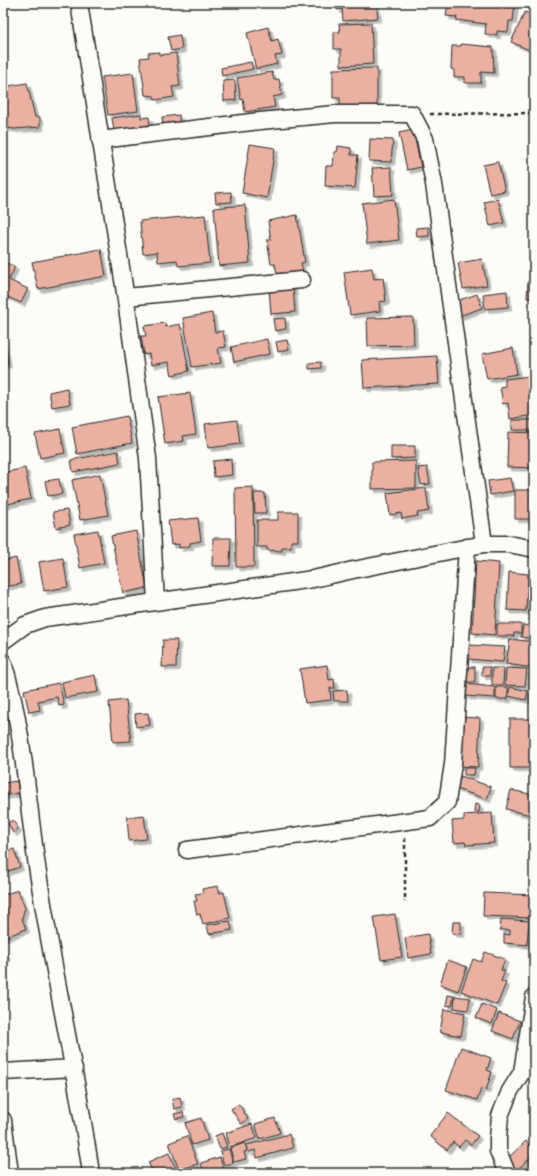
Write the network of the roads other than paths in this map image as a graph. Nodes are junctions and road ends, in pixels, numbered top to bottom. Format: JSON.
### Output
{"nodes":[{"id":1,"x":79,"y":3,"type":"edge"},
{"id":2,"x":100,"y":140,"type":"junction"},
{"id":3,"x":302,"y":280,"type":"dead end"},
{"id":4,"x":126,"y":297,"type":"junction"},
{"id":5,"x":484,"y":544,"type":"junction"},
{"id":6,"x":467,"y":547,"type":"junction"},
{"id":7,"x":534,"y":549,"type":"edge"},
{"id":8,"x":156,"y":602,"type":"junction"},
{"id":9,"x":3,"y":641,"type":"edge"},
{"id":10,"x":3,"y":662,"type":"edge"},
{"id":11,"x":187,"y":850,"type":"dead end"},
{"id":12,"x":534,"y":997,"type":"edge"},
{"id":13,"x":74,"y":1068,"type":"junction"},
{"id":14,"x":3,"y":1072,"type":"edge"},
{"id":15,"x":3,"y":1120,"type":"edge"},
{"id":16,"x":10,"y":1173,"type":"edge"},
{"id":17,"x":90,"y":1173,"type":"edge"},
{"id":18,"x":507,"y":1173,"type":"edge"}],
"edges":[{"from":1,"to":2,"type":"street"},
{"from":2,"to":4,"type":"street"},
{"from":2,"to":5,"type":"street"},
{"from":3,"to":4,"type":"street"},
{"from":4,"to":8,"type":"street"},
{"from":5,"to":6,"type":"street"},
{"from":5,"to":7,"type":"street"},
{"from":6,"to":8,"type":"street"},
{"from":6,"to":11,"type":"street"},
{"from":8,"to":9,"type":"street"},
{"from":10,"to":13,"type":"street"},
{"from":12,"to":18,"type":"street"},
{"from":13,"to":14,"type":"street"},
{"from":13,"to":17,"type":"street"},
{"from":15,"to":16,"type":"street"}]}
